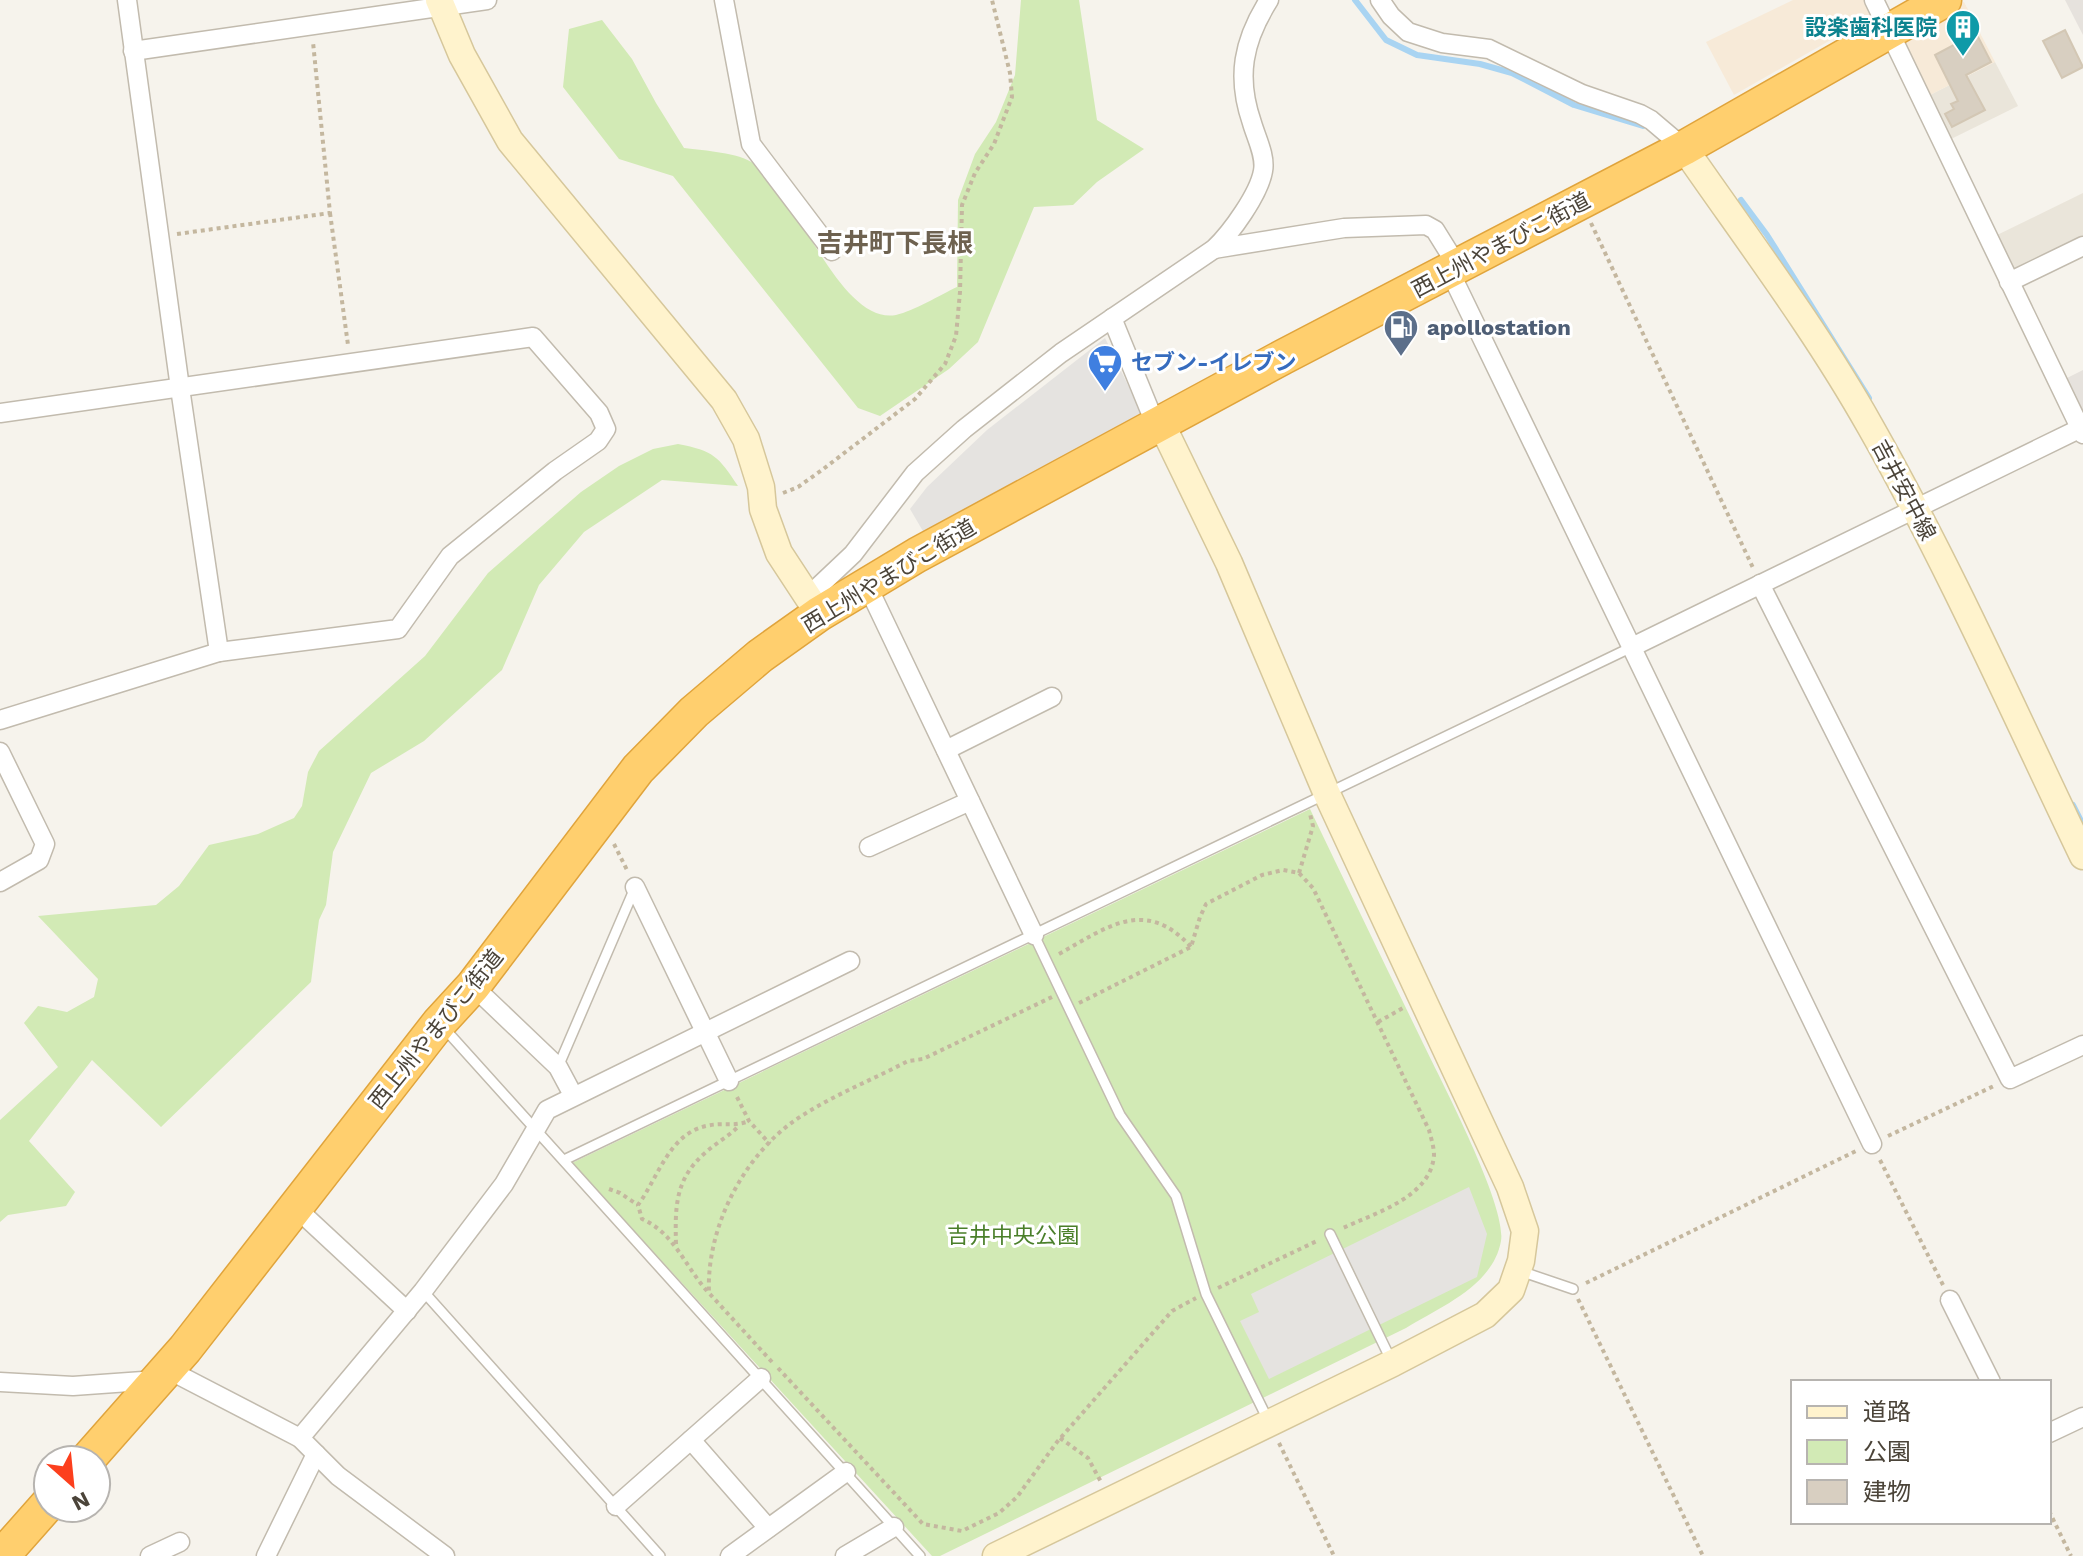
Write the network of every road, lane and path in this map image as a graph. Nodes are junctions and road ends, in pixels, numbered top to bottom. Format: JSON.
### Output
{"nodes":[{"id":1,"x":127,"y":0,"type":"edge"},
{"id":2,"x":487,"y":0,"type":"edge"},
{"id":3,"x":724,"y":0,"type":"edge"},
{"id":4,"x":992,"y":0,"type":"edge"},
{"id":5,"x":1269,"y":0,"type":"edge"},
{"id":6,"x":1380,"y":0,"type":"edge"},
{"id":7,"x":1874,"y":0,"type":"edge"},
{"id":8,"x":1944,"y":0,"type":"edge"},
{"id":9,"x":440,"y":3,"type":"edge"},
{"id":10,"x":312,"y":25,"type":"junction"},
{"id":11,"x":1889,"y":30,"type":"junction"},
{"id":12,"x":133,"y":51,"type":"junction"},
{"id":13,"x":1684,"y":148,"type":"junction"},
{"id":14,"x":1581,"y":203,"type":"junction"},
{"id":15,"x":330,"y":213,"type":"junction"},
{"id":16,"x":159,"y":236,"type":"junction"},
{"id":17,"x":2083,"y":246,"type":"edge"},
{"id":18,"x":1214,"y":249,"type":"junction"},
{"id":19,"x":832,"y":251,"type":"dead end"},
{"id":20,"x":1454,"y":270,"type":"junction"},
{"id":21,"x":2009,"y":282,"type":"junction"},
{"id":22,"x":1112,"y":318,"type":"junction"},
{"id":23,"x":351,"y":363,"type":"junction"},
{"id":24,"x":180,"y":388,"type":"junction"},
{"id":25,"x":0,"y":413,"type":"edge"},
{"id":26,"x":1161,"y":423,"type":"junction"},
{"id":27,"x":2082,"y":430,"type":"edge"},
{"id":28,"x":762,"y":501,"type":"junction"},
{"id":29,"x":1916,"y":510,"type":"junction"},
{"id":30,"x":1760,"y":584,"type":"junction"},
{"id":31,"x":867,"y":585,"type":"junction"},
{"id":32,"x":818,"y":601,"type":"junction"},
{"id":33,"x":1632,"y":647,"type":"junction"},
{"id":34,"x":219,"y":652,"type":"junction"},
{"id":35,"x":1052,"y":697,"type":"dead end"},
{"id":36,"x":0,"y":720,"type":"edge"},
{"id":37,"x":946,"y":750,"type":"junction"},
{"id":38,"x":0,"y":752,"type":"edge"},
{"id":39,"x":1316,"y":799,"type":"junction"},
{"id":40,"x":970,"y":801,"type":"junction"},
{"id":41,"x":600,"y":817,"type":"junction"},
{"id":42,"x":869,"y":847,"type":"dead end"},
{"id":43,"x":2083,"y":856,"type":"edge"},
{"id":44,"x":1299,"y":873,"type":"junction"},
{"id":45,"x":0,"y":882,"type":"edge"},
{"id":46,"x":635,"y":887,"type":"junction"},
{"id":47,"x":1034,"y":935,"type":"junction"},
{"id":48,"x":1191,"y":947,"type":"junction"},
{"id":49,"x":850,"y":961,"type":"dead end"},
{"id":50,"x":1046,"y":961,"type":"junction"},
{"id":51,"x":473,"y":986,"type":"junction"},
{"id":52,"x":1062,"y":992,"type":"junction"},
{"id":53,"x":1409,"y":1004,"type":"dead end"},
{"id":54,"x":1070,"y":1008,"type":"junction"},
{"id":55,"x":1378,"y":1022,"type":"junction"},
{"id":56,"x":439,"y":1023,"type":"junction"},
{"id":57,"x":705,"y":1030,"type":"junction"},
{"id":58,"x":2083,"y":1045,"type":"edge"},
{"id":59,"x":558,"y":1067,"type":"junction"},
{"id":60,"x":2010,"y":1079,"type":"junction"},
{"id":61,"x":729,"y":1081,"type":"junction"},
{"id":62,"x":573,"y":1095,"type":"junction"},
{"id":63,"x":749,"y":1121,"type":"junction"},
{"id":64,"x":739,"y":1126,"type":"junction"},
{"id":65,"x":536,"y":1128,"type":"junction"},
{"id":66,"x":770,"y":1144,"type":"junction"},
{"id":67,"x":1872,"y":1144,"type":"junction"},
{"id":68,"x":564,"y":1160,"type":"junction"},
{"id":69,"x":594,"y":1193,"type":"junction"},
{"id":70,"x":638,"y":1205,"type":"junction"},
{"id":71,"x":295,"y":1207,"type":"junction"},
{"id":72,"x":1330,"y":1234,"type":"junction"},
{"id":73,"x":676,"y":1244,"type":"junction"},
{"id":74,"x":1518,"y":1271,"type":"junction"},
{"id":75,"x":1573,"y":1289,"type":"junction"},
{"id":76,"x":423,"y":1291,"type":"junction"},
{"id":77,"x":709,"y":1293,"type":"junction"},
{"id":78,"x":1206,"y":1294,"type":"junction"},
{"id":79,"x":1950,"y":1300,"type":"joint"},
{"id":80,"x":407,"y":1311,"type":"junction"},
{"id":81,"x":1393,"y":1363,"type":"junction"},
{"id":82,"x":162,"y":1374,"type":"junction"},
{"id":83,"x":761,"y":1378,"type":"junction"},
{"id":84,"x":1990,"y":1380,"type":"edge"},
{"id":85,"x":0,"y":1382,"type":"edge"},
{"id":86,"x":2083,"y":1417,"type":"edge"},
{"id":87,"x":1272,"y":1428,"type":"junction"},
{"id":88,"x":2051,"y":1432,"type":"edge"},
{"id":89,"x":300,"y":1438,"type":"junction"},
{"id":90,"x":1060,"y":1438,"type":"junction"},
{"id":91,"x":691,"y":1440,"type":"junction"},
{"id":92,"x":101,"y":1444,"type":"edge"},
{"id":93,"x":316,"y":1454,"type":"junction"},
{"id":94,"x":846,"y":1472,"type":"junction"},
{"id":95,"x":1102,"y":1484,"type":"dead end"},
{"id":96,"x":616,"y":1506,"type":"junction"},
{"id":97,"x":2051,"y":1515,"type":"edge"},
{"id":98,"x":32,"y":1522,"type":"edge"},
{"id":99,"x":894,"y":1527,"type":"junction"},
{"id":100,"x":768,"y":1528,"type":"junction"},
{"id":101,"x":180,"y":1542,"type":"dead end"},
{"id":102,"x":2,"y":1556,"type":"edge"},
{"id":103,"x":150,"y":1556,"type":"edge"},
{"id":104,"x":266,"y":1556,"type":"edge"},
{"id":105,"x":445,"y":1556,"type":"edge"},
{"id":106,"x":660,"y":1556,"type":"edge"},
{"id":107,"x":730,"y":1556,"type":"edge"},
{"id":108,"x":845,"y":1556,"type":"edge"},
{"id":109,"x":920,"y":1556,"type":"edge"},
{"id":110,"x":996,"y":1556,"type":"edge"},
{"id":111,"x":1334,"y":1556,"type":"edge"},
{"id":112,"x":1703,"y":1556,"type":"edge"},
{"id":113,"x":2071,"y":1556,"type":"edge"}],
"edges":[{"from":1,"to":12,"type":"street"},
{"from":2,"to":9,"type":"street"},
{"from":3,"to":19,"type":"street"},
{"from":4,"to":28,"type":"path"},
{"from":5,"to":18,"type":"street"},
{"from":6,"to":13,"type":"street"},
{"from":7,"to":11,"type":"street"},
{"from":8,"to":11,"type":"highway","name":"西上州やまびこ街道"},
{"from":9,"to":10,"type":"street"},
{"from":9,"to":28,"type":"street"},
{"from":10,"to":12,"type":"street"},
{"from":10,"to":15,"type":"path"},
{"from":11,"to":13,"type":"highway","name":"西上州やまびこ街道"},
{"from":11,"to":21,"type":"street"},
{"from":12,"to":16,"type":"street"},
{"from":13,"to":14,"type":"highway","name":"西上州やまびこ街道"},
{"from":13,"to":29,"type":"street","name":"吉井安中線"},
{"from":14,"to":20,"type":"highway","name":"西上州やまびこ街道"},
{"from":14,"to":30,"type":"path"},
{"from":15,"to":16,"type":"path"},
{"from":15,"to":23,"type":"path"},
{"from":16,"to":24,"type":"street"},
{"from":17,"to":21,"type":"street"},
{"from":18,"to":20,"type":"street"},
{"from":18,"to":22,"type":"street"},
{"from":20,"to":26,"type":"highway","name":"西上州やまびこ街道"},
{"from":20,"to":33,"type":"street"},
{"from":21,"to":27,"type":"street"},
{"from":22,"to":26,"type":"street"},
{"from":22,"to":32,"type":"street"},
{"from":23,"to":24,"type":"street"},
{"from":23,"to":34,"type":"street"},
{"from":24,"to":25,"type":"street"},
{"from":24,"to":34,"type":"street"},
{"from":26,"to":31,"type":"highway","name":"西上州やまびこ街道"},
{"from":26,"to":39,"type":"street"},
{"from":27,"to":29,"type":"street"},
{"from":28,"to":32,"type":"street"},
{"from":29,"to":30,"type":"street"},
{"from":29,"to":43,"type":"street","name":"吉井安中線"},
{"from":30,"to":33,"type":"street"},
{"from":30,"to":60,"type":"street"},
{"from":31,"to":32,"type":"highway","name":"西上州やまびこ街道"},
{"from":31,"to":37,"type":"street"},
{"from":32,"to":41,"type":"highway","name":"西上州やまびこ街道"},
{"from":33,"to":39,"type":"lane"},
{"from":33,"to":67,"type":"street"},
{"from":34,"to":36,"type":"street"},
{"from":35,"to":37,"type":"street"},
{"from":37,"to":40,"type":"street"},
{"from":38,"to":45,"type":"street"},
{"from":39,"to":44,"type":"path"},
{"from":39,"to":47,"type":"lane"},
{"from":39,"to":74,"type":"street"},
{"from":40,"to":42,"type":"street"},
{"from":40,"to":47,"type":"street"},
{"from":41,"to":46,"type":"path"},
{"from":41,"to":51,"type":"highway","name":"西上州やまびこ街道"},
{"from":44,"to":48,"type":"path"},
{"from":44,"to":55,"type":"path"},
{"from":46,"to":57,"type":"street"},
{"from":46,"to":59,"type":"lane"},
{"from":47,"to":50,"type":"lane"},
{"from":47,"to":61,"type":"lane"},
{"from":48,"to":50,"type":"path"},
{"from":48,"to":54,"type":"path"},
{"from":49,"to":57,"type":"street"},
{"from":50,"to":52,"type":"lane"},
{"from":51,"to":56,"type":"highway","name":"西上州やまびこ街道"},
{"from":51,"to":59,"type":"street"},
{"from":52,"to":54,"type":"lane"},
{"from":52,"to":66,"type":"path"},
{"from":53,"to":55,"type":"path"},
{"from":54,"to":78,"type":"lane"},
{"from":55,"to":72,"type":"path"},
{"from":56,"to":65,"type":"lane"},
{"from":56,"to":71,"type":"highway","name":"西上州やまびこ街道"},
{"from":57,"to":61,"type":"street"},
{"from":57,"to":62,"type":"street"},
{"from":58,"to":60,"type":"street"},
{"from":59,"to":62,"type":"street"},
{"from":60,"to":67,"type":"path"},
{"from":61,"to":63,"type":"path"},
{"from":61,"to":68,"type":"lane"},
{"from":62,"to":65,"type":"street"},
{"from":63,"to":64,"type":"path"},
{"from":63,"to":66,"type":"path"},
{"from":64,"to":70,"type":"path"},
{"from":64,"to":73,"type":"path"},
{"from":65,"to":68,"type":"lane"},
{"from":65,"to":76,"type":"street"},
{"from":66,"to":77,"type":"path"},
{"from":67,"to":75,"type":"path"},
{"from":67,"to":79,"type":"path"},
{"from":68,"to":69,"type":"lane"},
{"from":69,"to":70,"type":"path"},
{"from":69,"to":83,"type":"lane"},
{"from":70,"to":73,"type":"path"},
{"from":71,"to":80,"type":"street"},
{"from":71,"to":82,"type":"highway","name":"西上州やまびこ街道"},
{"from":72,"to":78,"type":"path"},
{"from":72,"to":81,"type":"lane"},
{"from":73,"to":77,"type":"path"},
{"from":74,"to":75,"type":"lane"},
{"from":74,"to":81,"type":"street"},
{"from":75,"to":112,"type":"path"},
{"from":76,"to":80,"type":"street"},
{"from":76,"to":96,"type":"lane"},
{"from":77,"to":90,"type":"path"},
{"from":78,"to":87,"type":"lane"},
{"from":78,"to":90,"type":"path"},
{"from":79,"to":84,"type":"street"},
{"from":80,"to":89,"type":"street"},
{"from":81,"to":87,"type":"street"},
{"from":82,"to":85,"type":"street"},
{"from":82,"to":89,"type":"street"},
{"from":82,"to":92,"type":"highway","name":"西上州やまびこ街道"},
{"from":83,"to":91,"type":"street"},
{"from":83,"to":94,"type":"lane"},
{"from":86,"to":88,"type":"street"},
{"from":87,"to":110,"type":"street"},
{"from":87,"to":111,"type":"path"},
{"from":89,"to":93,"type":"street"},
{"from":90,"to":95,"type":"path"},
{"from":91,"to":96,"type":"street"},
{"from":91,"to":100,"type":"street"},
{"from":93,"to":104,"type":"street"},
{"from":93,"to":105,"type":"street"},
{"from":94,"to":99,"type":"lane"},
{"from":94,"to":100,"type":"street"},
{"from":96,"to":106,"type":"lane"},
{"from":97,"to":113,"type":"path"},
{"from":98,"to":102,"type":"highway"},
{"from":99,"to":108,"type":"street"},
{"from":99,"to":109,"type":"lane"},
{"from":100,"to":107,"type":"street"},
{"from":101,"to":103,"type":"street"}]}
